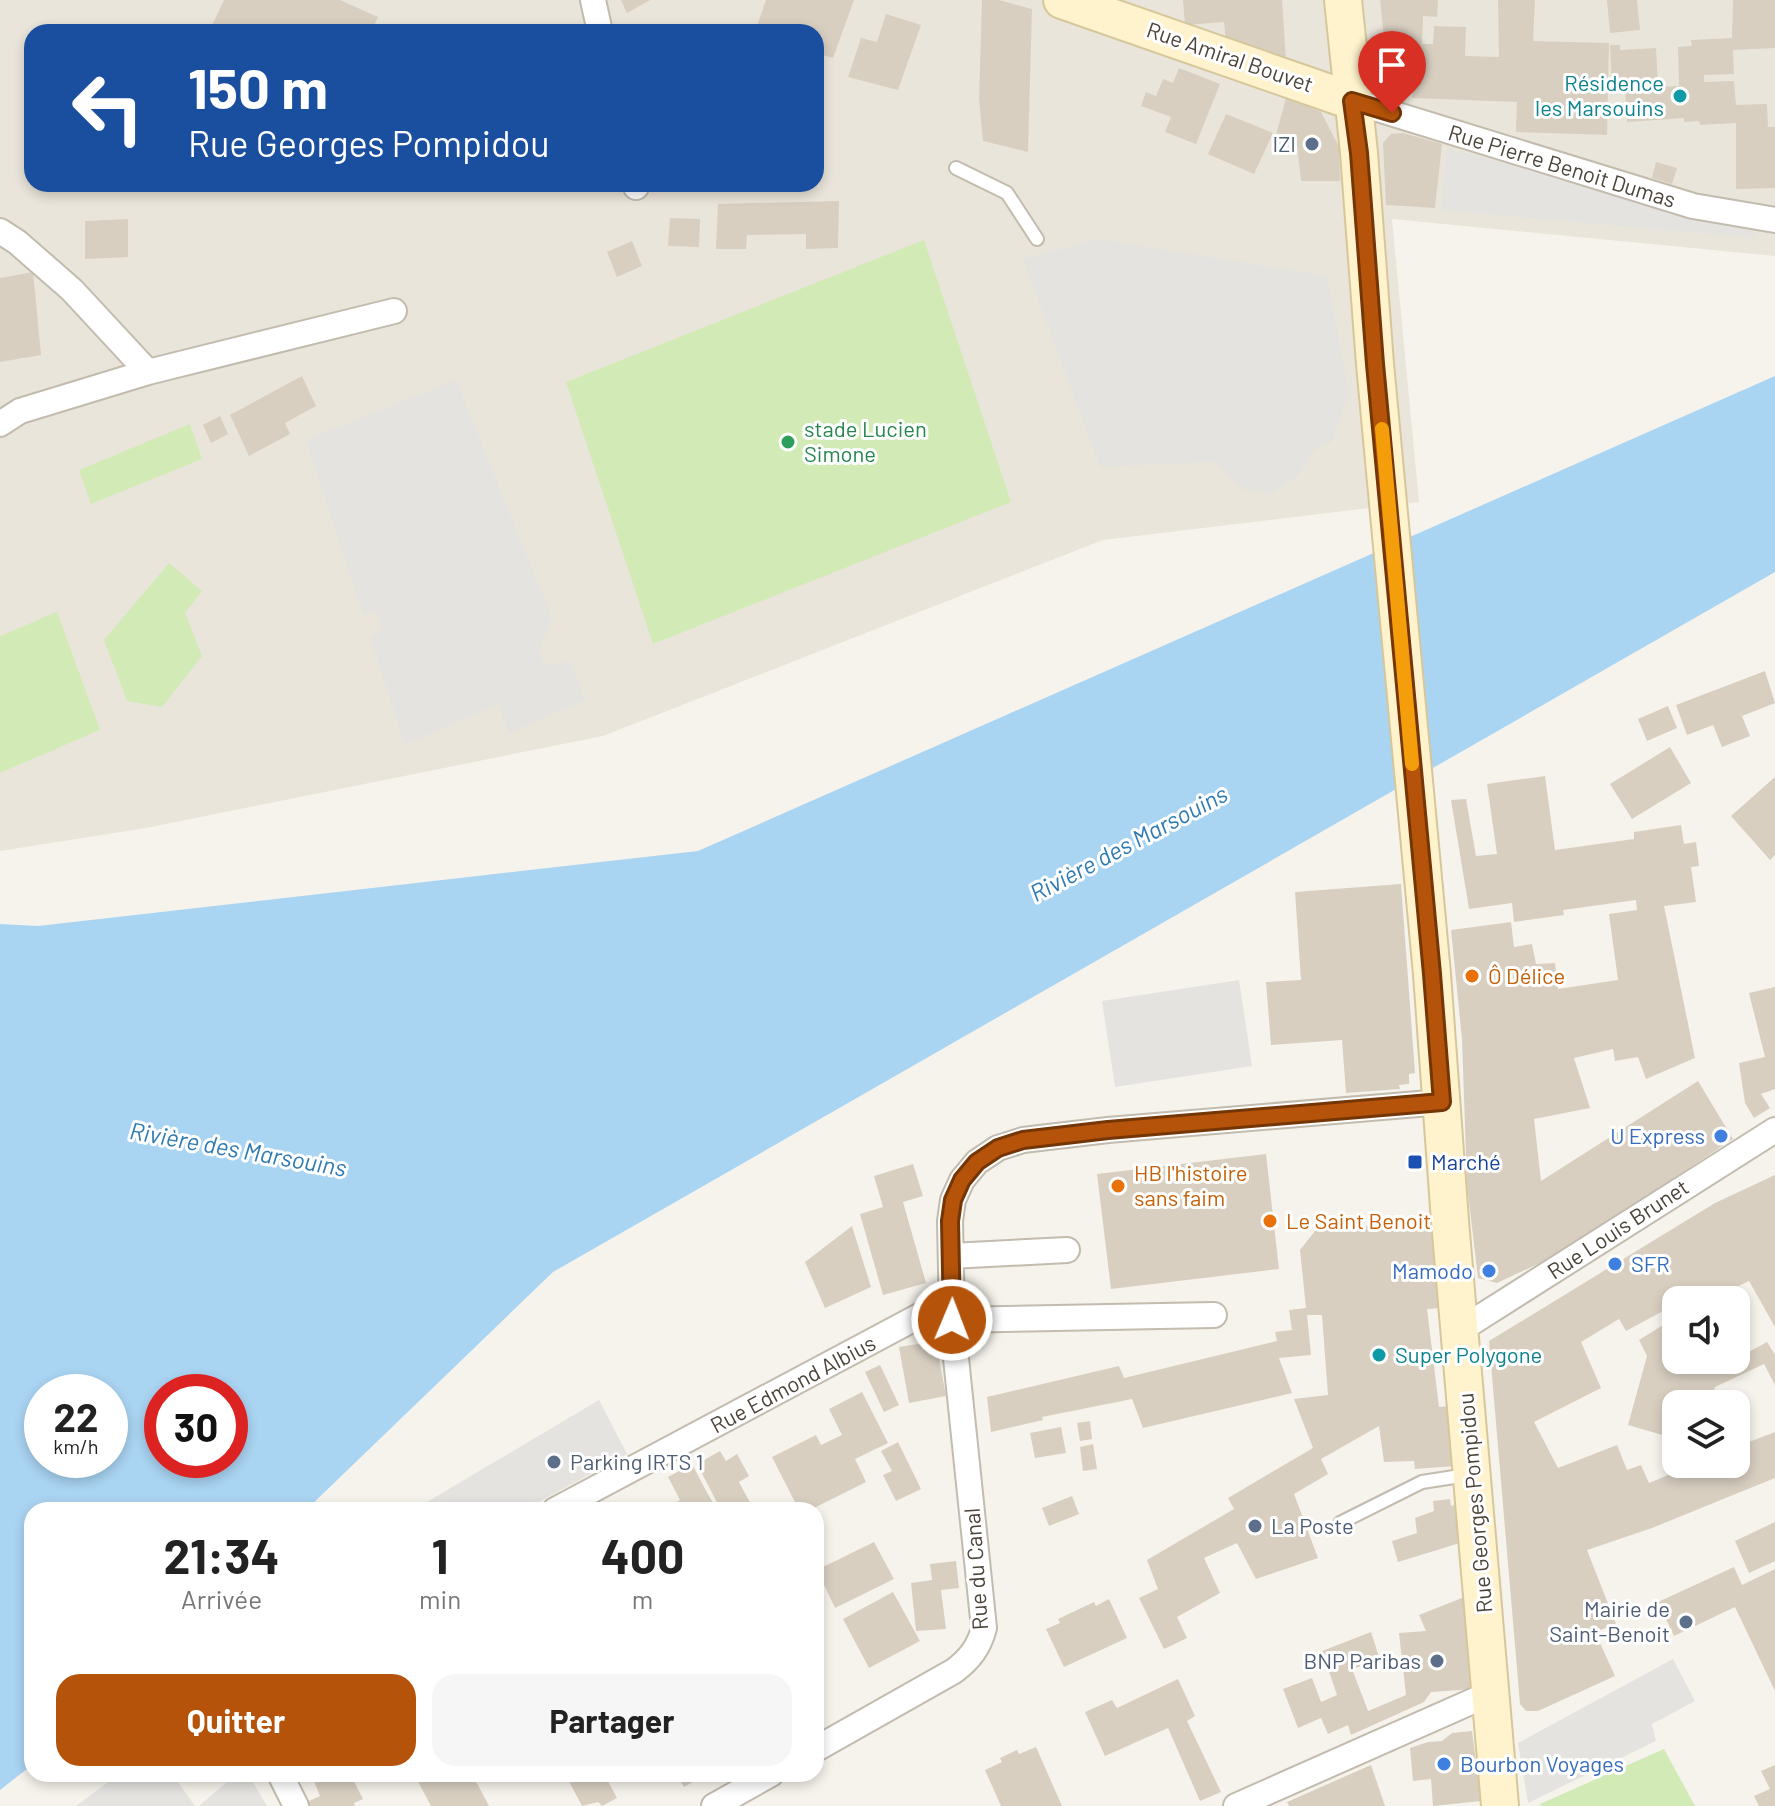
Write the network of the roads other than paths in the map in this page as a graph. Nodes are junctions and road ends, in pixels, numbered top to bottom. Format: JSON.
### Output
{"nodes":[{"id":1,"x":593,"y":0,"type":"edge"},
{"id":2,"x":1062,"y":0,"type":"edge"},
{"id":3,"x":1343,"y":0,"type":"edge"},
{"id":4,"x":598,"y":24,"type":"edge"},
{"id":5,"x":1352,"y":101,"type":"junction"},
{"id":6,"x":956,"y":168,"type":"dead end"},
{"id":7,"x":1775,"y":220,"type":"edge"},
{"id":8,"x":0,"y":231,"type":"edge"},
{"id":9,"x":1037,"y":239,"type":"dead end"},
{"id":10,"x":394,"y":311,"type":"dead end"},
{"id":11,"x":148,"y":372,"type":"junction"},
{"id":12,"x":0,"y":424,"type":"edge"},
{"id":13,"x":1442,"y":1102,"type":"junction"},
{"id":14,"x":1775,"y":1130,"type":"edge"},
{"id":15,"x":1067,"y":1250,"type":"dead end"},
{"id":16,"x":951,"y":1256,"type":"junction"},
{"id":17,"x":952,"y":1309,"type":"junction"},
{"id":18,"x":1214,"y":1315,"type":"dead end"},
{"id":19,"x":1460,"y":1330,"type":"junction"},
{"id":20,"x":1472,"y":1474,"type":"junction"},
{"id":21,"x":590,"y":1502,"type":"edge"},
{"id":22,"x":1340,"y":1523,"type":"dead end"},
{"id":23,"x":1491,"y":1693,"type":"junction"},
{"id":24,"x":824,"y":1744,"type":"edge"},
{"id":25,"x":284,"y":1782,"type":"edge"},
{"id":26,"x":757,"y":1782,"type":"edge"},
{"id":27,"x":296,"y":1806,"type":"edge"},
{"id":28,"x":714,"y":1806,"type":"edge"},
{"id":29,"x":1236,"y":1806,"type":"edge"},
{"id":30,"x":1500,"y":1806,"type":"edge"}],
"edges":[{"from":1,"to":4,"type":"street"},
{"from":2,"to":5,"type":"main road","name":"Rue Amiral Bouvet"},
{"from":3,"to":5,"type":"main road","name":"Rue Georges Pompidou"},
{"from":5,"to":7,"type":"street","name":"Rue Pierre Benoit Dumas"},
{"from":5,"to":13,"type":"main road","name":"Rue Georges Pompidou"},
{"from":6,"to":9,"type":"lane"},
{"from":8,"to":11,"type":"street"},
{"from":10,"to":11,"type":"street"},
{"from":11,"to":12,"type":"street"},
{"from":13,"to":16,"type":"street"},
{"from":13,"to":19,"type":"main road","name":"Rue Georges Pompidou"},
{"from":14,"to":19,"type":"street","name":"Rue Louis Brunet"},
{"from":15,"to":16,"type":"street"},
{"from":16,"to":17,"type":"street"},
{"from":17,"to":18,"type":"street"},
{"from":17,"to":21,"type":"street","name":"Rue Edmond Albius"},
{"from":17,"to":24,"type":"street","name":"Rue du Canal"},
{"from":19,"to":20,"type":"main road","name":"Rue Georges Pompidou"},
{"from":20,"to":22,"type":"lane"},
{"from":20,"to":23,"type":"main road","name":"Rue Georges Pompidou"},
{"from":23,"to":29,"type":"street"},
{"from":23,"to":30,"type":"main road","name":"Rue Georges Pompidou"},
{"from":25,"to":27,"type":"street"},
{"from":26,"to":28,"type":"street"}]}
